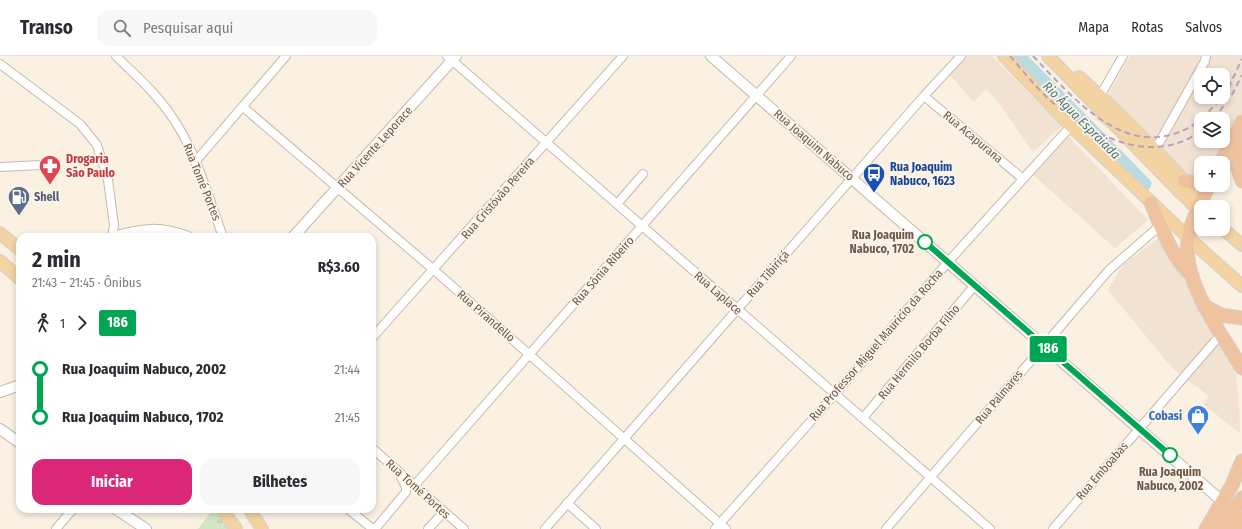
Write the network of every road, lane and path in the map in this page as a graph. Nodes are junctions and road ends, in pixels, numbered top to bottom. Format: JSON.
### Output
{"nodes":[{"id":1,"x":116,"y":56,"type":"edge"},
{"id":2,"x":286,"y":56,"type":"edge"},
{"id":3,"x":623,"y":56,"type":"edge"},
{"id":4,"x":712,"y":56,"type":"edge"},
{"id":5,"x":791,"y":56,"type":"edge"},
{"id":6,"x":961,"y":56,"type":"edge"},
{"id":7,"x":1004,"y":56,"type":"edge"},
{"id":8,"x":1048,"y":56,"type":"edge"},
{"id":9,"x":1057,"y":56,"type":"edge"},
{"id":10,"x":1123,"y":56,"type":"edge"},
{"id":11,"x":452,"y":58,"type":"edge"},
{"id":12,"x":1206,"y":58,"type":"edge"},
{"id":13,"x":0,"y":64,"type":"edge"},
{"id":14,"x":757,"y":95,"type":"junction"},
{"id":15,"x":924,"y":96,"type":"junction"},
{"id":16,"x":1100,"y":96,"type":"junction"},
{"id":17,"x":243,"y":107,"type":"junction"},
{"id":18,"x":1071,"y":126,"type":"junction"},
{"id":19,"x":1240,"y":127,"type":"edge"},
{"id":20,"x":546,"y":143,"type":"junction"},
{"id":21,"x":1155,"y":150,"type":"junction"},
{"id":22,"x":1224,"y":156,"type":"edge"},
{"id":23,"x":195,"y":162,"type":"junction"},
{"id":24,"x":41,"y":165,"type":"dead end"},
{"id":25,"x":0,"y":167,"type":"edge"},
{"id":26,"x":643,"y":174,"type":"dead end"},
{"id":27,"x":852,"y":178,"type":"junction"},
{"id":28,"x":1022,"y":178,"type":"junction"},
{"id":29,"x":1184,"y":181,"type":"junction"},
{"id":30,"x":1242,"y":182,"type":"edge"},
{"id":31,"x":1194,"y":183,"type":"edge"},
{"id":32,"x":337,"y":188,"type":"junction"},
{"id":33,"x":1194,"y":200,"type":"edge"},
{"id":34,"x":1152,"y":203,"type":"joint"},
{"id":35,"x":617,"y":204,"type":"junction"},
{"id":36,"x":1194,"y":205,"type":"edge"},
{"id":37,"x":1194,"y":218,"type":"edge"},
{"id":38,"x":1164,"y":222,"type":"junction"},
{"id":39,"x":642,"y":226,"type":"junction"},
{"id":40,"x":0,"y":232,"type":"edge"},
{"id":41,"x":113,"y":233,"type":"edge"},
{"id":42,"x":137,"y":233,"type":"edge"},
{"id":43,"x":174,"y":233,"type":"edge"},
{"id":44,"x":222,"y":233,"type":"edge"},
{"id":45,"x":297,"y":233,"type":"edge"},
{"id":46,"x":1230,"y":235,"type":"edge"},
{"id":47,"x":1188,"y":238,"type":"junction"},
{"id":48,"x":1242,"y":245,"type":"edge"},
{"id":49,"x":16,"y":246,"type":"edge"},
{"id":50,"x":0,"y":261,"type":"edge"},
{"id":51,"x":948,"y":262,"type":"junction"},
{"id":52,"x":434,"y":270,"type":"junction"},
{"id":53,"x":16,"y":275,"type":"edge"},
{"id":54,"x":1192,"y":276,"type":"junction"},
{"id":55,"x":975,"y":285,"type":"junction"},
{"id":56,"x":1242,"y":286,"type":"edge"},
{"id":57,"x":1204,"y":306,"type":"junction"},
{"id":58,"x":737,"y":309,"type":"junction"},
{"id":59,"x":1242,"y":318,"type":"edge"},
{"id":60,"x":376,"y":334,"type":"edge"},
{"id":61,"x":1215,"y":341,"type":"dead end"},
{"id":62,"x":1043,"y":345,"type":"junction"},
{"id":63,"x":530,"y":355,"type":"junction"},
{"id":64,"x":1242,"y":368,"type":"edge"},
{"id":65,"x":16,"y":386,"type":"edge"},
{"id":66,"x":1,"y":391,"type":"edge"},
{"id":67,"x":835,"y":394,"type":"junction"},
{"id":68,"x":862,"y":418,"type":"junction"},
{"id":69,"x":1139,"y":428,"type":"junction"},
{"id":70,"x":0,"y":429,"type":"edge"},
{"id":71,"x":16,"y":439,"type":"edge"},
{"id":72,"x":623,"y":440,"type":"junction"},
{"id":73,"x":376,"y":452,"type":"edge"},
{"id":74,"x":1242,"y":461,"type":"edge"},
{"id":75,"x":398,"y":471,"type":"junction"},
{"id":76,"x":931,"y":478,"type":"junction"},
{"id":77,"x":414,"y":486,"type":"junction"},
{"id":78,"x":1242,"y":498,"type":"edge"},
{"id":79,"x":1223,"y":502,"type":"junction"},
{"id":80,"x":567,"y":503,"type":"junction"},
{"id":81,"x":444,"y":512,"type":"junction"},
{"id":82,"x":70,"y":513,"type":"edge"},
{"id":83,"x":122,"y":513,"type":"edge"},
{"id":84,"x":225,"y":513,"type":"edge"},
{"id":85,"x":252,"y":513,"type":"edge"},
{"id":86,"x":353,"y":513,"type":"edge"},
{"id":87,"x":1242,"y":518,"type":"edge"},
{"id":88,"x":720,"y":527,"type":"edge"},
{"id":89,"x":56,"y":529,"type":"edge"},
{"id":90,"x":146,"y":529,"type":"edge"},
{"id":91,"x":236,"y":529,"type":"edge"},
{"id":92,"x":262,"y":529,"type":"edge"},
{"id":93,"x":374,"y":529,"type":"edge"},
{"id":94,"x":428,"y":529,"type":"edge"},
{"id":95,"x":464,"y":529,"type":"edge"},
{"id":96,"x":545,"y":529,"type":"edge"},
{"id":97,"x":596,"y":529,"type":"edge"},
{"id":98,"x":886,"y":529,"type":"edge"},
{"id":99,"x":990,"y":529,"type":"edge"},
{"id":100,"x":1053,"y":529,"type":"edge"},
{"id":101,"x":1206,"y":529,"type":"edge"},
{"id":102,"x":1219,"y":529,"type":"edge"},
{"id":103,"x":1233,"y":529,"type":"edge"}],
"edges":[{"from":1,"to":23,"type":"street","name":"Rua Tomé Portes"},
{"from":2,"to":17,"type":"street"},
{"from":3,"to":20,"type":"street","name":"Rua Cristóvão Pereira"},
{"from":4,"to":14,"type":"street","name":"Rua Joaquim Nabuco"},
{"from":5,"to":14,"type":"street","name":"Rua Sônia Ribeiro"},
{"from":6,"to":15,"type":"street","name":"Rua Tibiriçá"},
{"from":7,"to":18,"type":"main road"},
{"from":8,"to":36,"type":"main road"},
{"from":9,"to":16,"type":"main road"},
{"from":10,"to":16,"type":"street"},
{"from":11,"to":20,"type":"street","name":"Rua Laplace"},
{"from":11,"to":32,"type":"street","name":"Rua Vicente Leporace"},
{"from":12,"to":21,"type":"street"},
{"from":13,"to":41,"type":"street"},
{"from":14,"to":27,"type":"street","name":"Rua Joaquim Nabuco"},
{"from":14,"to":39,"type":"street","name":"Rua Sônia Ribeiro"},
{"from":15,"to":27,"type":"street","name":"Rua Tibiriçá"},
{"from":15,"to":28,"type":"street","name":"Rua Acapurana"},
{"from":16,"to":21,"type":"main road"},
{"from":17,"to":23,"type":"street"},
{"from":17,"to":32,"type":"street","name":"Rua Pirandello"},
{"from":18,"to":28,"type":"street","name":"Rua Professor Miguel Maurício da Rocha"},
{"from":18,"to":34,"type":"main road"},
{"from":19,"to":22,"type":"highway"},
{"from":19,"to":30,"type":"highway"},
{"from":20,"to":35,"type":"street","name":"Rua Laplace"},
{"from":20,"to":52,"type":"street","name":"Rua Cristóvão Pereira"},
{"from":21,"to":29,"type":"main road"},
{"from":23,"to":44,"type":"street","name":"Rua Tomé Portes"},
{"from":24,"to":25,"type":"street"},
{"from":26,"to":35,"type":"street"},
{"from":27,"to":51,"type":"street","name":"Rua Joaquim Nabuco"},
{"from":27,"to":58,"type":"street","name":"Rua Tibiriçá"},
{"from":28,"to":51,"type":"street","name":"Rua Professor Miguel Maurício da Rocha"},
{"from":29,"to":31,"type":"highway"},
{"from":29,"to":33,"type":"main road"},
{"from":32,"to":45,"type":"street","name":"Rua Vicente Leporace"},
{"from":32,"to":52,"type":"street","name":"Rua Pirandello"},
{"from":34,"to":38,"type":"highway"},
{"from":35,"to":39,"type":"street","name":"Rua Laplace"},
{"from":37,"to":47,"type":"highway"},
{"from":38,"to":47,"type":"main road"},
{"from":38,"to":54,"type":"highway"},
{"from":38,"to":62,"type":"street","name":"Rua Palmares"},
{"from":39,"to":58,"type":"street","name":"Rua Laplace"},
{"from":39,"to":63,"type":"street","name":"Rua Sônia Ribeiro"},
{"from":40,"to":49,"type":"main road"},
{"from":42,"to":43,"type":"street"},
{"from":46,"to":48,"type":"main road"},
{"from":47,"to":54,"type":"highway"},
{"from":47,"to":56,"type":"main road"},
{"from":50,"to":53,"type":"main road"},
{"from":51,"to":55,"type":"street","name":"Rua Joaquim Nabuco"},
{"from":51,"to":67,"type":"street","name":"Rua Professor Miguel Maurício da Rocha"},
{"from":52,"to":60,"type":"street","name":"Rua Cristóvão Pereira"},
{"from":52,"to":63,"type":"street","name":"Rua Pirandello"},
{"from":54,"to":57,"type":"highway"},
{"from":55,"to":62,"type":"street","name":"Rua Joaquim Nabuco"},
{"from":55,"to":68,"type":"street","name":"Rua Hermilo Borba Filho"},
{"from":57,"to":59,"type":"highway"},
{"from":57,"to":64,"type":"highway"},
{"from":58,"to":67,"type":"street","name":"Rua Laplace"},
{"from":58,"to":72,"type":"street","name":"Rua Tibiriçá"},
{"from":61,"to":69,"type":"street","name":"Rua Emboabas"},
{"from":62,"to":69,"type":"street","name":"Rua Joaquim Nabuco"},
{"from":62,"to":76,"type":"street","name":"Rua Palmares"},
{"from":63,"to":72,"type":"street","name":"Rua Pirandello"},
{"from":63,"to":77,"type":"street","name":"Rua Sônia Ribeiro"},
{"from":65,"to":66,"type":"street"},
{"from":67,"to":68,"type":"street","name":"Rua Laplace"},
{"from":67,"to":88,"type":"street","name":"Rua Professor Miguel Maurício da Rocha"},
{"from":68,"to":76,"type":"street","name":"Rua Laplace"},
{"from":69,"to":79,"type":"street","name":"Rua Joaquim Nabuco"},
{"from":69,"to":100,"type":"street","name":"Rua Emboabas"},
{"from":70,"to":71,"type":"street"},
{"from":72,"to":80,"type":"street","name":"Rua Tibiriçá"},
{"from":72,"to":88,"type":"street","name":"Rua Pirandello"},
{"from":73,"to":75,"type":"street","name":"Rua Tomé Portes"},
{"from":74,"to":79,"type":"highway"},
{"from":75,"to":77,"type":"street","name":"Rua Tomé Portes"},
{"from":75,"to":93,"type":"street"},
{"from":76,"to":98,"type":"street","name":"Rua Palmares"},
{"from":76,"to":99,"type":"street","name":"Rua Laplace"},
{"from":77,"to":81,"type":"street","name":"Rua Tomé Portes"},
{"from":78,"to":102,"type":"highway"},
{"from":79,"to":101,"type":"highway"},
{"from":80,"to":96,"type":"street","name":"Rua Tibiriçá"},
{"from":80,"to":97,"type":"street"},
{"from":81,"to":94,"type":"street"},
{"from":81,"to":95,"type":"street","name":"Rua Tomé Portes"},
{"from":82,"to":89,"type":"street"},
{"from":83,"to":90,"type":"street"},
{"from":84,"to":91,"type":"main road"},
{"from":85,"to":92,"type":"main road"},
{"from":86,"to":93,"type":"street"},
{"from":87,"to":103,"type":"highway"}]}
